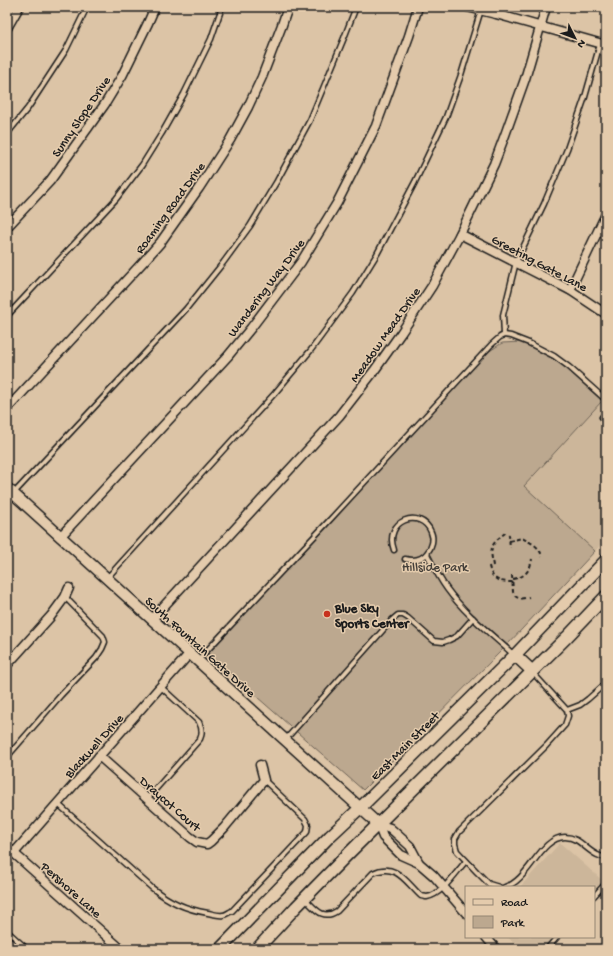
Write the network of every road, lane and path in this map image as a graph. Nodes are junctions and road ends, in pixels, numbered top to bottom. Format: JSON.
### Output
{"nodes":[{"id":1,"x":19,"y":7,"type":"edge"},
{"id":2,"x":87,"y":7,"type":"edge"},
{"id":3,"x":155,"y":7,"type":"edge"},
{"id":4,"x":222,"y":7,"type":"edge"},
{"id":5,"x":288,"y":7,"type":"edge"},
{"id":6,"x":356,"y":7,"type":"edge"},
{"id":7,"x":418,"y":7,"type":"edge"},
{"id":8,"x":467,"y":7,"type":"edge"},
{"id":9,"x":546,"y":7,"type":"edge"},
{"id":10,"x":481,"y":10,"type":"junction"},
{"id":11,"x":541,"y":27,"type":"junction"},
{"id":12,"x":7,"y":28,"type":"edge"},
{"id":13,"x":603,"y":44,"type":"edge"},
{"id":14,"x":7,"y":134,"type":"edge"},
{"id":15,"x":606,"y":214,"type":"edge"},
{"id":16,"x":7,"y":228,"type":"edge"},
{"id":17,"x":598,"y":232,"type":"junction"},
{"id":18,"x":460,"y":234,"type":"junction"},
{"id":19,"x":606,"y":236,"type":"edge"},
{"id":20,"x":516,"y":262,"type":"junction"},
{"id":21,"x":570,"y":290,"type":"junction"},
{"id":22,"x":606,"y":314,"type":"edge"},
{"id":23,"x":7,"y":316,"type":"edge"},
{"id":24,"x":504,"y":335,"type":"junction"},
{"id":25,"x":606,"y":400,"type":"edge"},
{"id":26,"x":7,"y":409,"type":"edge"},
{"id":27,"x":10,"y":491,"type":"edge"},
{"id":28,"x":60,"y":537,"type":"junction"},
{"id":29,"x":509,"y":541,"type":"junction"},
{"id":30,"x":510,"y":548,"type":"dead end"},
{"id":31,"x":394,"y":550,"type":"dead end"},
{"id":32,"x":426,"y":554,"type":"junction"},
{"id":33,"x":542,"y":557,"type":"dead end"},
{"id":34,"x":405,"y":559,"type":"dead end"},
{"id":35,"x":532,"y":559,"type":"dead end"},
{"id":36,"x":606,"y":560,"type":"edge"},
{"id":37,"x":490,"y":566,"type":"dead end"},
{"id":38,"x":493,"y":566,"type":"dead end"},
{"id":39,"x":512,"y":575,"type":"dead end"},
{"id":40,"x":106,"y":578,"type":"junction"},
{"id":41,"x":512,"y":580,"type":"junction"},
{"id":42,"x":69,"y":588,"type":"dead end"},
{"id":43,"x":606,"y":596,"type":"edge"},
{"id":44,"x":65,"y":597,"type":"junction"},
{"id":45,"x":529,"y":597,"type":"dead end"},
{"id":46,"x":474,"y":618,"type":"junction"},
{"id":47,"x":152,"y":619,"type":"junction"},
{"id":48,"x":515,"y":655,"type":"junction"},
{"id":49,"x":194,"y":657,"type":"junction"},
{"id":50,"x":7,"y":665,"type":"edge"},
{"id":51,"x":532,"y":671,"type":"junction"},
{"id":52,"x":606,"y":683,"type":"edge"},
{"id":53,"x":161,"y":687,"type":"junction"},
{"id":54,"x":567,"y":710,"type":"junction"},
{"id":55,"x":285,"y":740,"type":"junction"},
{"id":56,"x":99,"y":756,"type":"junction"},
{"id":57,"x":7,"y":757,"type":"edge"},
{"id":58,"x":260,"y":765,"type":"dead end"},
{"id":59,"x":264,"y":780,"type":"junction"},
{"id":60,"x":147,"y":799,"type":"junction"},
{"id":61,"x":57,"y":804,"type":"junction"},
{"id":62,"x":360,"y":808,"type":"junction"},
{"id":63,"x":378,"y":824,"type":"junction"},
{"id":64,"x":7,"y":847,"type":"edge"},
{"id":65,"x":14,"y":853,"type":"junction"},
{"id":66,"x":606,"y":857,"type":"edge"},
{"id":67,"x":466,"y":861,"type":"junction"},
{"id":68,"x":419,"y":863,"type":"junction"},
{"id":69,"x":606,"y":883,"type":"edge"},
{"id":70,"x":495,"y":886,"type":"edge"},
{"id":71,"x":507,"y":886,"type":"edge"},
{"id":72,"x":444,"y":887,"type":"junction"},
{"id":73,"x":595,"y":895,"type":"edge"},
{"id":74,"x":305,"y":898,"type":"junction"},
{"id":75,"x":465,"y":912,"type":"edge"},
{"id":76,"x":7,"y":931,"type":"edge"},
{"id":77,"x":487,"y":938,"type":"edge"},
{"id":78,"x":556,"y":938,"type":"edge"},
{"id":79,"x":27,"y":949,"type":"edge"},
{"id":80,"x":122,"y":949,"type":"edge"},
{"id":81,"x":220,"y":949,"type":"edge"},
{"id":82,"x":257,"y":949,"type":"edge"},
{"id":83,"x":496,"y":949,"type":"edge"},
{"id":84,"x":547,"y":949,"type":"edge"}],
"edges":[{"from":1,"to":12,"type":"street"},
{"from":2,"to":14,"type":"lane"},
{"from":3,"to":16,"type":"street","name":"Sunny Slope Drive"},
{"from":4,"to":23,"type":"lane"},
{"from":5,"to":26,"type":"street","name":"Roaming Road Drive"},
{"from":6,"to":27,"type":"lane"},
{"from":7,"to":28,"type":"street","name":"Wandering Way Drive"},
{"from":8,"to":10,"type":"street"},
{"from":9,"to":11,"type":"street","name":"Meadow Mead Drive"},
{"from":10,"to":11,"type":"street"},
{"from":10,"to":40,"type":"lane"},
{"from":11,"to":13,"type":"street"},
{"from":11,"to":18,"type":"street","name":"Meadow Mead Drive"},
{"from":13,"to":20,"type":"lane"},
{"from":15,"to":17,"type":"street"},
{"from":17,"to":19,"type":"lane"},
{"from":17,"to":21,"type":"street"},
{"from":18,"to":20,"type":"street","name":"Greeting Gate Lane"},
{"from":18,"to":47,"type":"street","name":"Meadow Mead Drive"},
{"from":20,"to":21,"type":"street","name":"Greeting Gate Lane"},
{"from":20,"to":24,"type":"lane"},
{"from":21,"to":22,"type":"street","name":"Greeting Gate Lane"},
{"from":24,"to":25,"type":"lane"},
{"from":24,"to":49,"type":"lane"},
{"from":27,"to":28,"type":"street","name":"South Fountain Gate Drive"},
{"from":28,"to":40,"type":"street","name":"South Fountain Gate Drive"},
{"from":29,"to":30,"type":"path"},
{"from":29,"to":33,"type":"path"},
{"from":29,"to":38,"type":"path"},
{"from":31,"to":32,"type":"lane"},
{"from":32,"to":34,"type":"lane"},
{"from":32,"to":46,"type":"lane"},
{"from":35,"to":41,"type":"path"},
{"from":36,"to":48,"type":"main road","name":"East Main Street"},
{"from":37,"to":41,"type":"path"},
{"from":39,"to":41,"type":"path"},
{"from":40,"to":47,"type":"street","name":"South Fountain Gate Drive"},
{"from":41,"to":45,"type":"path"},
{"from":42,"to":44,"type":"street"},
{"from":43,"to":51,"type":"main road"},
{"from":44,"to":50,"type":"street"},
{"from":44,"to":57,"type":"lane"},
{"from":46,"to":48,"type":"lane"},
{"from":46,"to":55,"type":"lane"},
{"from":47,"to":49,"type":"street","name":"South Fountain Gate Drive"},
{"from":48,"to":51,"type":"main road"},
{"from":48,"to":62,"type":"main road","name":"East Main Street"},
{"from":49,"to":53,"type":"street","name":"Blackwell Drive"},
{"from":49,"to":55,"type":"street","name":"South Fountain Gate Drive"},
{"from":51,"to":54,"type":"lane"},
{"from":51,"to":63,"type":"main road"},
{"from":52,"to":54,"type":"lane"},
{"from":53,"to":56,"type":"street","name":"Blackwell Drive"},
{"from":53,"to":60,"type":"lane"},
{"from":54,"to":67,"type":"lane"},
{"from":55,"to":62,"type":"street","name":"South Fountain Gate Drive"},
{"from":56,"to":60,"type":"street","name":"Draycot Court"},
{"from":56,"to":61,"type":"street","name":"Blackwell Drive"},
{"from":58,"to":59,"type":"street"},
{"from":59,"to":60,"type":"street","name":"Draycot Court"},
{"from":59,"to":61,"type":"lane"},
{"from":61,"to":65,"type":"street","name":"Blackwell Drive"},
{"from":62,"to":63,"type":"street","name":"South Fountain Gate Drive"},
{"from":62,"to":81,"type":"main road","name":"East Main Street"},
{"from":63,"to":68,"type":"street"},
{"from":63,"to":68,"type":"street"},
{"from":63,"to":74,"type":"main road"},
{"from":64,"to":65,"type":"street","name":"Pershore Lane"},
{"from":65,"to":80,"type":"street","name":"Pershore Lane"},
{"from":66,"to":71,"type":"lane"},
{"from":67,"to":70,"type":"lane"},
{"from":67,"to":72,"type":"lane"},
{"from":68,"to":72,"type":"street"},
{"from":69,"to":73,"type":"lane"},
{"from":72,"to":74,"type":"lane"},
{"from":72,"to":75,"type":"street"},
{"from":74,"to":82,"type":"main road"},
{"from":76,"to":79,"type":"lane"},
{"from":77,"to":83,"type":"street"},
{"from":78,"to":84,"type":"lane"}]}
